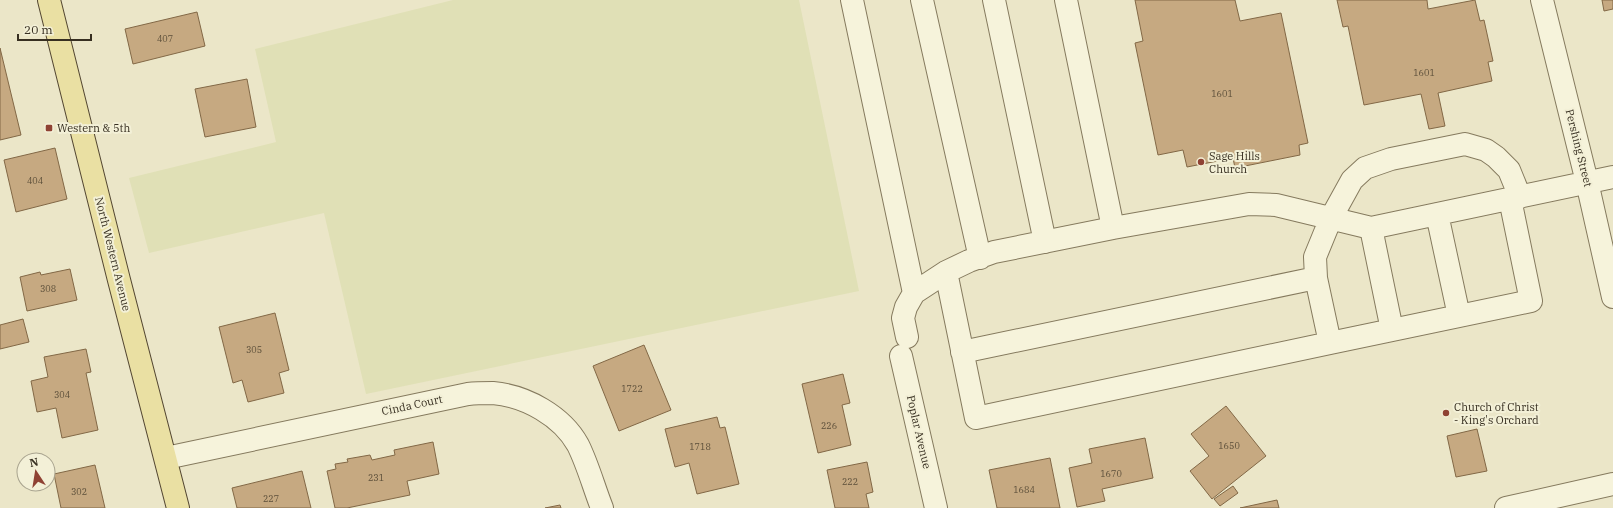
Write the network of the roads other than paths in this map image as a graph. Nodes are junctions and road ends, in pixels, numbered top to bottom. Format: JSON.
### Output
{"nodes":[{"id":1,"x":50,"y":0,"type":"edge"},
{"id":2,"x":852,"y":0,"type":"edge"},
{"id":3,"x":922,"y":0,"type":"edge"},
{"id":4,"x":994,"y":0,"type":"edge"},
{"id":5,"x":1066,"y":0,"type":"edge"},
{"id":6,"x":1542,"y":0,"type":"edge"},
{"id":7,"x":1613,"y":177,"type":"edge"},
{"id":8,"x":1587,"y":182,"type":"junction"},
{"id":9,"x":1515,"y":198,"type":"junction"},
{"id":10,"x":1437,"y":214,"type":"junction"},
{"id":11,"x":1331,"y":218,"type":"junction"},
{"id":12,"x":1113,"y":228,"type":"junction"},
{"id":13,"x":1371,"y":228,"type":"junction"},
{"id":14,"x":1045,"y":242,"type":"junction"},
{"id":15,"x":980,"y":258,"type":"junction"},
{"id":16,"x":946,"y":272,"type":"junction"},
{"id":17,"x":1316,"y":278,"type":"junction"},
{"id":18,"x":914,"y":293,"type":"junction"},
{"id":19,"x":1613,"y":297,"type":"edge"},
{"id":20,"x":1459,"y":316,"type":"junction"},
{"id":21,"x":1392,"y":330,"type":"junction"},
{"id":22,"x":1330,"y":343,"type":"junction"},
{"id":23,"x":962,"y":352,"type":"junction"},
{"id":24,"x":166,"y":458,"type":"junction"},
{"id":25,"x":1613,"y":484,"type":"edge"},
{"id":26,"x":178,"y":508,"type":"edge"},
{"id":27,"x":602,"y":508,"type":"edge"},
{"id":28,"x":936,"y":508,"type":"edge"},
{"id":29,"x":1506,"y":508,"type":"edge"}],
"edges":[{"from":1,"to":24,"type":"main road","name":"North Western Avenue"},
{"from":2,"to":18,"type":"street"},
{"from":3,"to":15,"type":"street"},
{"from":4,"to":14,"type":"street"},
{"from":5,"to":12,"type":"street"},
{"from":6,"to":8,"type":"street","name":"Pershing Street"},
{"from":7,"to":8,"type":"street"},
{"from":8,"to":9,"type":"street"},
{"from":8,"to":19,"type":"street","name":"Pershing Street"},
{"from":9,"to":10,"type":"street"},
{"from":9,"to":11,"type":"street"},
{"from":9,"to":20,"type":"street"},
{"from":10,"to":13,"type":"street"},
{"from":10,"to":20,"type":"street"},
{"from":11,"to":12,"type":"street"},
{"from":11,"to":13,"type":"street"},
{"from":11,"to":17,"type":"street"},
{"from":12,"to":14,"type":"street"},
{"from":13,"to":21,"type":"street"},
{"from":14,"to":15,"type":"street"},
{"from":15,"to":16,"type":"street"},
{"from":16,"to":18,"type":"street"},
{"from":16,"to":23,"type":"street"},
{"from":17,"to":22,"type":"street"},
{"from":17,"to":23,"type":"street"},
{"from":18,"to":28,"type":"street","name":"Poplar Avenue"},
{"from":20,"to":21,"type":"street"},
{"from":21,"to":22,"type":"street"},
{"from":22,"to":23,"type":"street"},
{"from":24,"to":26,"type":"main road","name":"North Western Avenue"},
{"from":24,"to":27,"type":"street","name":"Cinda Court"},
{"from":25,"to":29,"type":"street"}]}
